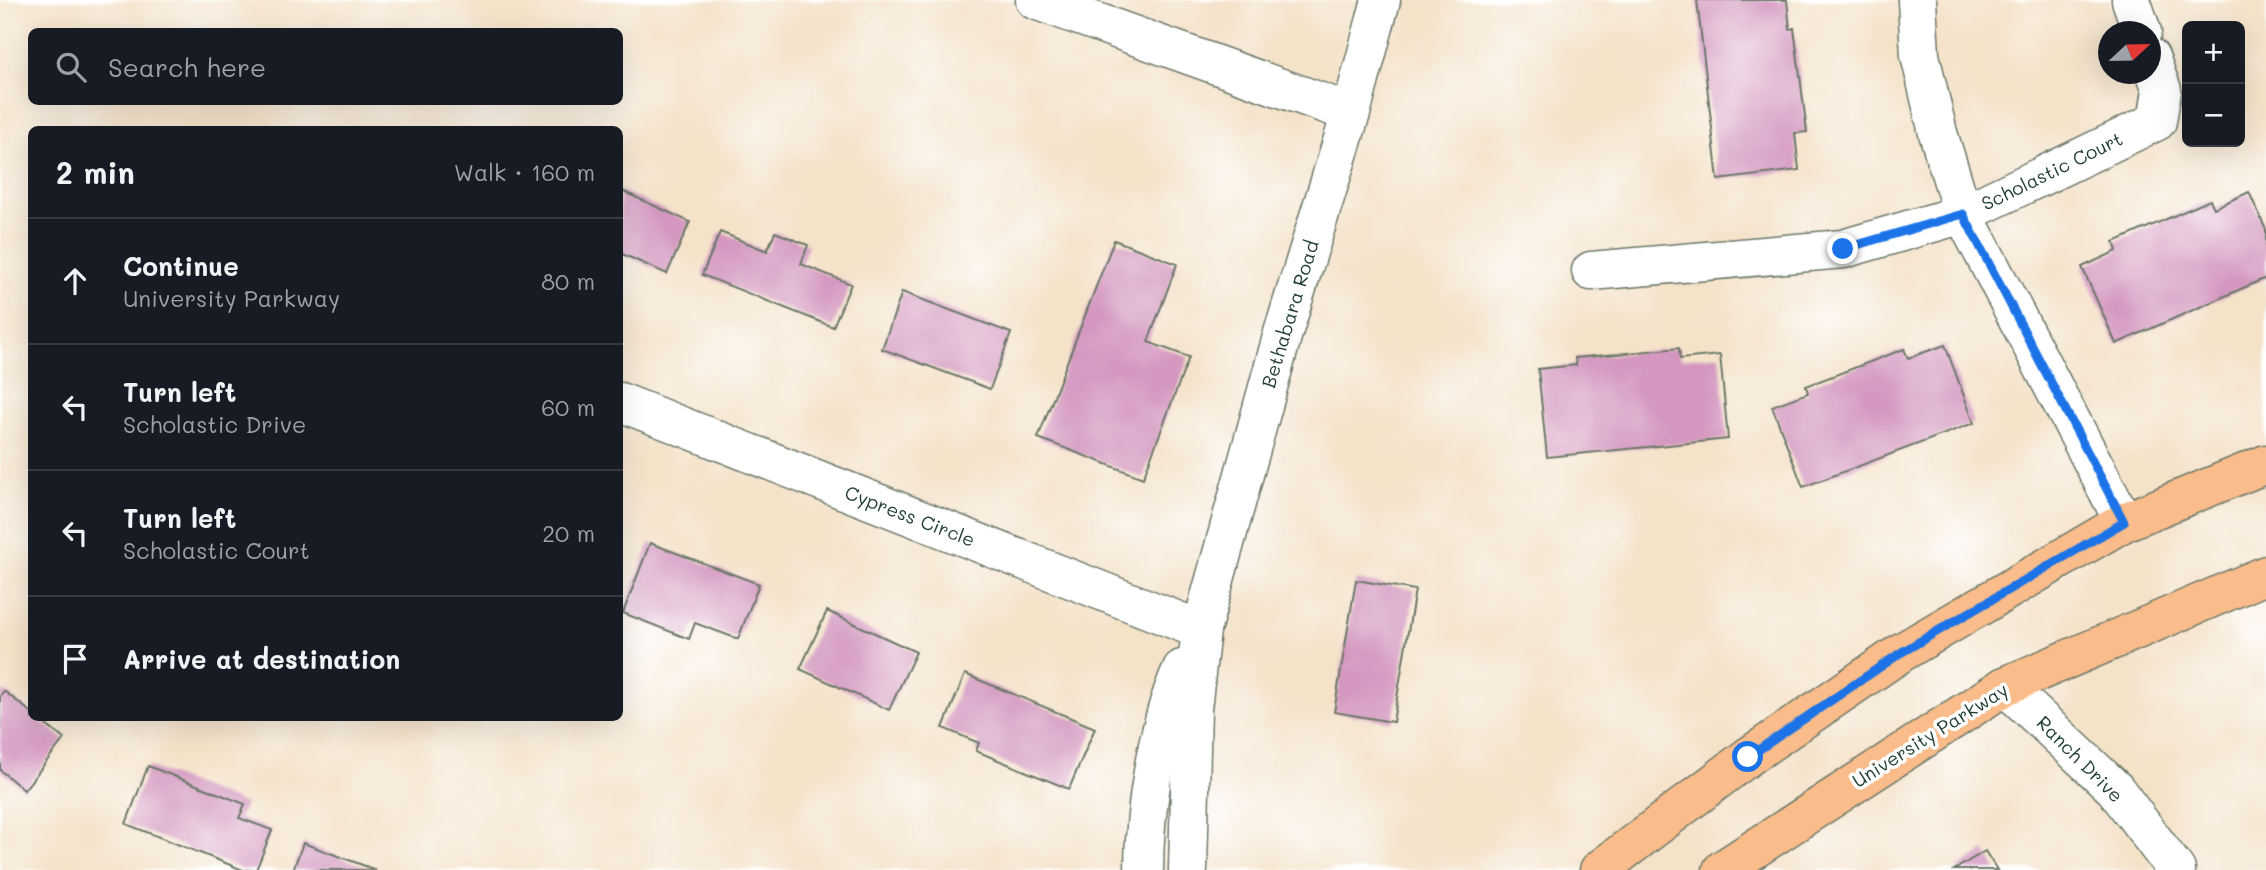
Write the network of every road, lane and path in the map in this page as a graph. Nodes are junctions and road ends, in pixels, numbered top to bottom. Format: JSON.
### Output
{"nodes":[{"id":1,"x":1035,"y":0,"type":"edge"},
{"id":2,"x":1381,"y":0,"type":"edge"},
{"id":3,"x":1917,"y":0,"type":"edge"},
{"id":4,"x":2131,"y":0,"type":"edge"},
{"id":5,"x":2138,"y":21,"type":"edge"},
{"id":6,"x":2160,"y":84,"type":"edge"},
{"id":7,"x":1352,"y":113,"type":"junction"},
{"id":8,"x":1963,"y":214,"type":"junction"},
{"id":9,"x":1591,"y":271,"type":"dead end"},
{"id":10,"x":623,"y":403,"type":"edge"},
{"id":11,"x":2266,"y":464,"type":"edge"},
{"id":12,"x":2124,"y":522,"type":"junction"},
{"id":13,"x":2266,"y":575,"type":"edge"},
{"id":14,"x":1201,"y":629,"type":"junction"},
{"id":15,"x":2005,"y":686,"type":"junction"},
{"id":16,"x":1144,"y":870,"type":"edge"},
{"id":17,"x":1188,"y":870,"type":"edge"},
{"id":18,"x":1599,"y":870,"type":"edge"},
{"id":19,"x":1723,"y":870,"type":"edge"},
{"id":20,"x":2176,"y":870,"type":"edge"}],
"edges":[{"from":1,"to":7,"type":"street"},
{"from":2,"to":7,"type":"street","name":"Bethabara Road"},
{"from":3,"to":8,"type":"street"},
{"from":4,"to":5,"type":"street"},
{"from":6,"to":8,"type":"street","name":"Scholastic Court"},
{"from":7,"to":14,"type":"street","name":"Bethabara Road"},
{"from":8,"to":9,"type":"street","name":"Scholastic Court"},
{"from":8,"to":12,"type":"street"},
{"from":10,"to":14,"type":"street","name":"Cypress Circle"},
{"from":11,"to":12,"type":"main road"},
{"from":12,"to":18,"type":"main road"},
{"from":13,"to":15,"type":"main road","name":"University Parkway"},
{"from":14,"to":16,"type":"street","name":"Bethabara Road"},
{"from":14,"to":17,"type":"street","name":"Bethabara Road"},
{"from":15,"to":19,"type":"main road","name":"University Parkway"},
{"from":15,"to":20,"type":"street","name":"Ranch Drive"}]}
